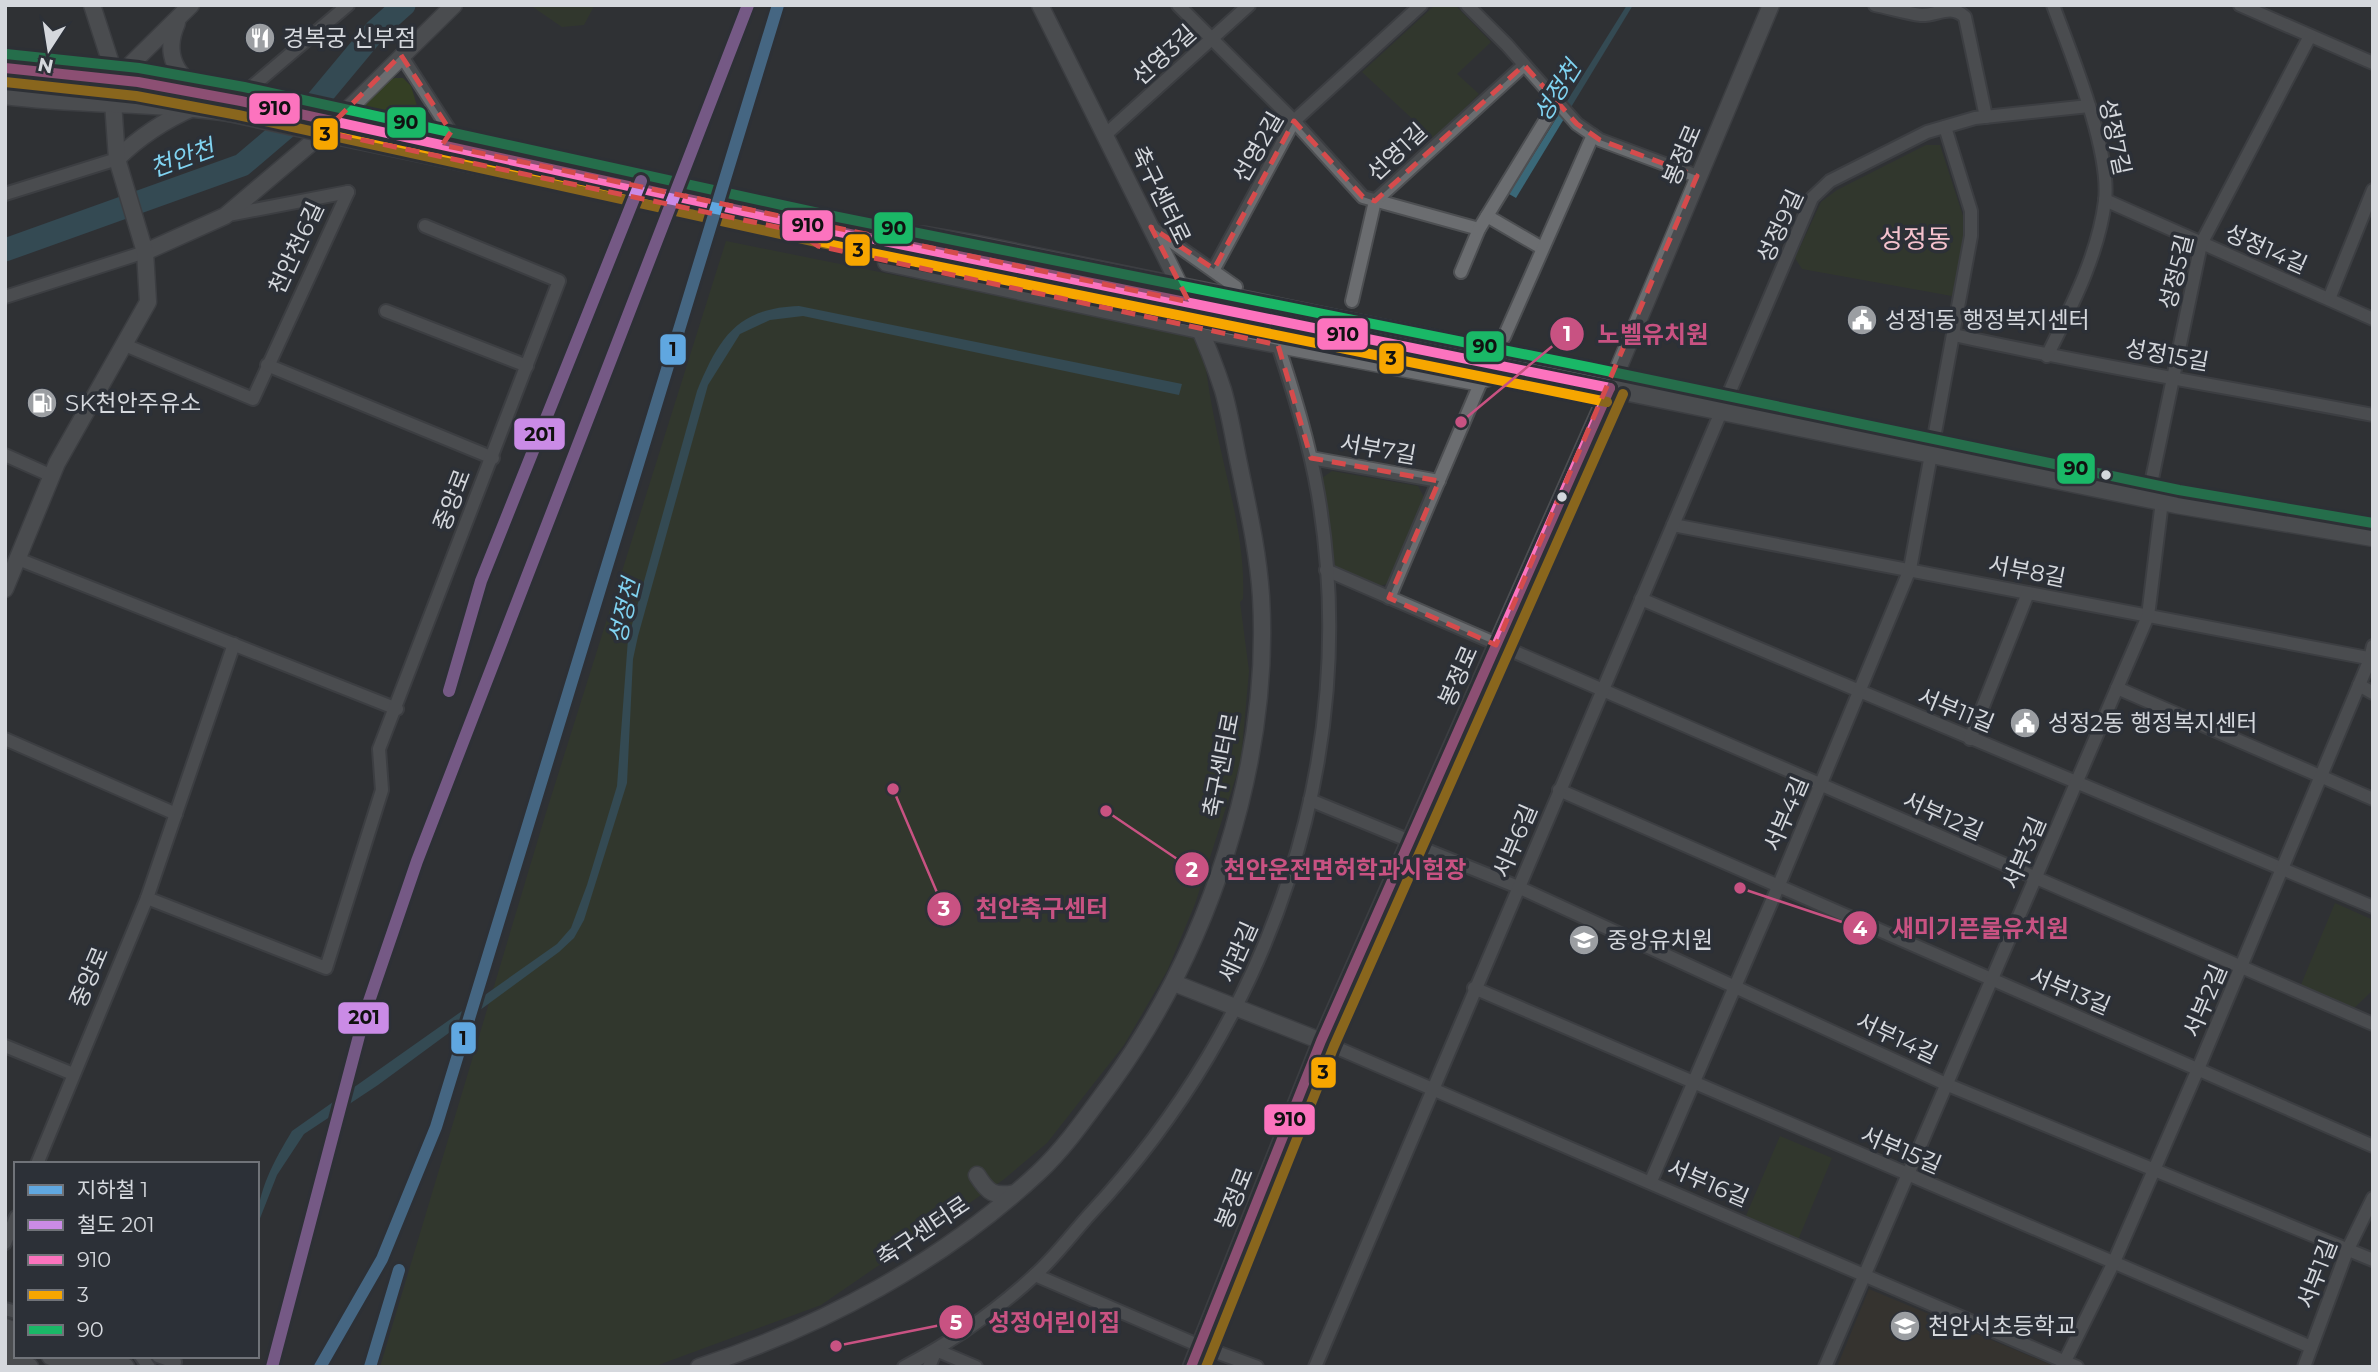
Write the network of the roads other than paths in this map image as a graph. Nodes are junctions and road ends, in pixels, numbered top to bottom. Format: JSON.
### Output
{"nodes":[{"id":1,"x":92,"y":5,"type":"edge"},
{"id":2,"x":191,"y":5,"type":"edge"},
{"id":3,"x":348,"y":5,"type":"edge"},
{"id":4,"x":454,"y":5,"type":"edge"},
{"id":5,"x":1040,"y":5,"type":"edge"},
{"id":6,"x":1178,"y":5,"type":"edge"},
{"id":7,"x":1249,"y":5,"type":"edge"},
{"id":8,"x":1421,"y":5,"type":"edge"},
{"id":9,"x":1467,"y":5,"type":"edge"},
{"id":10,"x":1771,"y":5,"type":"edge"},
{"id":11,"x":1875,"y":5,"type":"edge"},
{"id":12,"x":2053,"y":5,"type":"edge"},
{"id":13,"x":2240,"y":5,"type":"edge"},
{"id":14,"x":178,"y":20,"type":"junction"},
{"id":15,"x":2310,"y":36,"type":"junction"},
{"id":16,"x":1211,"y":41,"type":"junction"},
{"id":17,"x":401,"y":55,"type":"junction"},
{"id":18,"x":2373,"y":63,"type":"edge"},
{"id":19,"x":1524,"y":65,"type":"junction"},
{"id":20,"x":11,"y":68,"type":"edge"},
{"id":21,"x":116,"y":79,"type":"junction"},
{"id":22,"x":9,"y":96,"type":"edge"},
{"id":23,"x":214,"y":96,"type":"junction"},
{"id":24,"x":113,"y":102,"type":"junction"},
{"id":25,"x":1556,"y":103,"type":"junction"},
{"id":26,"x":235,"y":105,"type":"junction"},
{"id":27,"x":2089,"y":106,"type":"junction"},
{"id":28,"x":195,"y":107,"type":"junction"},
{"id":29,"x":1986,"y":117,"type":"junction"},
{"id":30,"x":1294,"y":121,"type":"junction"},
{"id":31,"x":1945,"y":127,"type":"junction"},
{"id":32,"x":1105,"y":135,"type":"junction"},
{"id":33,"x":1593,"y":135,"type":"junction"},
{"id":34,"x":444,"y":138,"type":"junction"},
{"id":35,"x":117,"y":159,"type":"junction"},
{"id":36,"x":1697,"y":176,"type":"junction"},
{"id":37,"x":598,"y":184,"type":"junction"},
{"id":38,"x":2373,"y":190,"type":"edge"},
{"id":39,"x":5,"y":194,"type":"edge"},
{"id":40,"x":2105,"y":200,"type":"junction"},
{"id":41,"x":1375,"y":201,"type":"junction"},
{"id":42,"x":738,"y":214,"type":"junction"},
{"id":43,"x":225,"y":216,"type":"junction"},
{"id":44,"x":1487,"y":216,"type":"junction"},
{"id":45,"x":425,"y":226,"type":"dead end"},
{"id":46,"x":1151,"y":227,"type":"junction"},
{"id":47,"x":820,"y":228,"type":"junction"},
{"id":48,"x":1479,"y":229,"type":"junction"},
{"id":49,"x":796,"y":231,"type":"junction"},
{"id":50,"x":2201,"y":244,"type":"junction"},
{"id":51,"x":143,"y":245,"type":"junction"},
{"id":52,"x":1542,"y":248,"type":"junction"},
{"id":53,"x":1214,"y":269,"type":"junction"},
{"id":54,"x":1461,"y":272,"type":"dead end"},
{"id":55,"x":1181,"y":286,"type":"junction"},
{"id":56,"x":1236,"y":287,"type":"dead end"},
{"id":57,"x":5,"y":297,"type":"edge"},
{"id":58,"x":2329,"y":299,"type":"junction"},
{"id":59,"x":1149,"y":300,"type":"junction"},
{"id":60,"x":1352,"y":301,"type":"dead end"},
{"id":61,"x":386,"y":311,"type":"dead end"},
{"id":62,"x":2373,"y":319,"type":"edge"},
{"id":63,"x":1199,"y":329,"type":"junction"},
{"id":64,"x":1954,"y":335,"type":"junction"},
{"id":65,"x":1504,"y":337,"type":"dead end"},
{"id":66,"x":125,"y":345,"type":"junction"},
{"id":67,"x":1278,"y":345,"type":"junction"},
{"id":68,"x":2047,"y":356,"type":"junction"},
{"id":69,"x":267,"y":365,"type":"junction"},
{"id":70,"x":527,"y":366,"type":"junction"},
{"id":71,"x":1489,"y":373,"type":"junction"},
{"id":72,"x":2174,"y":376,"type":"junction"},
{"id":73,"x":1610,"y":388,"type":"junction"},
{"id":74,"x":1724,"y":410,"type":"junction"},
{"id":75,"x":2373,"y":415,"type":"edge"},
{"id":76,"x":1931,"y":454,"type":"junction"},
{"id":77,"x":5,"y":455,"type":"edge"},
{"id":78,"x":493,"y":458,"type":"junction"},
{"id":79,"x":1311,"y":458,"type":"junction"},
{"id":80,"x":51,"y":476,"type":"junction"},
{"id":81,"x":1439,"y":481,"type":"junction"},
{"id":82,"x":2155,"y":500,"type":"junction"},
{"id":83,"x":1673,"y":525,"type":"junction"},
{"id":84,"x":2373,"y":537,"type":"edge"},
{"id":85,"x":18,"y":559,"type":"junction"},
{"id":86,"x":1910,"y":569,"type":"junction"},
{"id":87,"x":1326,"y":570,"type":"junction"},
{"id":88,"x":5,"y":589,"type":"edge"},
{"id":89,"x":2028,"y":593,"type":"junction"},
{"id":90,"x":1389,"y":598,"type":"junction"},
{"id":91,"x":1641,"y":599,"type":"junction"},
{"id":92,"x":2148,"y":616,"type":"junction"},
{"id":93,"x":234,"y":644,"type":"junction"},
{"id":94,"x":1496,"y":645,"type":"junction"},
{"id":95,"x":2372,"y":655,"type":"edge"},
{"id":96,"x":2359,"y":685,"type":"junction"},
{"id":97,"x":2117,"y":688,"type":"junction"},
{"id":98,"x":1602,"y":689,"type":"junction"},
{"id":99,"x":2373,"y":693,"type":"edge"},
{"id":100,"x":1859,"y":694,"type":"junction"},
{"id":101,"x":397,"y":709,"type":"junction"},
{"id":102,"x":5,"y":739,"type":"edge"},
{"id":103,"x":1970,"y":739,"type":"junction"},
{"id":104,"x":2320,"y":777,"type":"junction"},
{"id":105,"x":2078,"y":782,"type":"junction"},
{"id":106,"x":1821,"y":785,"type":"junction"},
{"id":107,"x":1559,"y":790,"type":"junction"},
{"id":108,"x":2373,"y":799,"type":"edge"},
{"id":109,"x":1310,"y":800,"type":"junction"},
{"id":110,"x":176,"y":814,"type":"junction"},
{"id":111,"x":1409,"y":842,"type":"junction"},
{"id":112,"x":2282,"y":869,"type":"junction"},
{"id":113,"x":2036,"y":880,"type":"junction"},
{"id":114,"x":1518,"y":887,"type":"junction"},
{"id":115,"x":1778,"y":887,"type":"junction"},
{"id":116,"x":146,"y":898,"type":"junction"},
{"id":117,"x":2373,"y":907,"type":"edge"},
{"id":118,"x":2242,"y":967,"type":"junction"},
{"id":119,"x":1993,"y":981,"type":"junction"},
{"id":120,"x":1174,"y":983,"type":"junction"},
{"id":121,"x":1735,"y":987,"type":"junction"},
{"id":122,"x":1474,"y":988,"type":"junction"},
{"id":123,"x":1236,"y":1008,"type":"junction"},
{"id":124,"x":2373,"y":1024,"type":"edge"},
{"id":125,"x":1321,"y":1041,"type":"junction"},
{"id":126,"x":5,"y":1046,"type":"edge"},
{"id":127,"x":2198,"y":1069,"type":"junction"},
{"id":128,"x":73,"y":1074,"type":"junction"},
{"id":129,"x":1692,"y":1083,"type":"junction"},
{"id":130,"x":1948,"y":1085,"type":"junction"},
{"id":131,"x":1431,"y":1087,"type":"junction"},
{"id":132,"x":2373,"y":1146,"type":"edge"},
{"id":133,"x":38,"y":1162,"type":"edge"},
{"id":134,"x":2152,"y":1171,"type":"junction"},
{"id":135,"x":977,"y":1175,"type":"dead end"},
{"id":136,"x":1908,"y":1176,"type":"junction"},
{"id":137,"x":1651,"y":1181,"type":"junction"},
{"id":138,"x":1015,"y":1194,"type":"junction"},
{"id":139,"x":2373,"y":1198,"type":"edge"},
{"id":140,"x":14,"y":1220,"type":"edge"},
{"id":141,"x":5,"y":1243,"type":"edge"},
{"id":142,"x":2347,"y":1251,"type":"junction"},
{"id":143,"x":2373,"y":1261,"type":"edge"},
{"id":144,"x":2113,"y":1264,"type":"junction"},
{"id":145,"x":1865,"y":1274,"type":"junction"},
{"id":146,"x":1035,"y":1275,"type":"junction"},
{"id":147,"x":1200,"y":1346,"type":"junction"},
{"id":148,"x":2311,"y":1348,"type":"junction"},
{"id":149,"x":936,"y":1350,"type":"junction"},
{"id":150,"x":57,"y":1358,"type":"edge"},
{"id":151,"x":98,"y":1358,"type":"edge"},
{"id":152,"x":5,"y":1359,"type":"edge"},
{"id":153,"x":2063,"y":1364,"type":"edge"},
{"id":154,"x":29,"y":1367,"type":"edge"},
{"id":155,"x":84,"y":1367,"type":"edge"},
{"id":156,"x":125,"y":1367,"type":"edge"},
{"id":157,"x":699,"y":1367,"type":"edge"},
{"id":158,"x":904,"y":1367,"type":"edge"},
{"id":159,"x":929,"y":1367,"type":"edge"},
{"id":160,"x":976,"y":1367,"type":"edge"},
{"id":161,"x":1191,"y":1367,"type":"edge"},
{"id":162,"x":1257,"y":1367,"type":"edge"},
{"id":163,"x":1315,"y":1367,"type":"edge"},
{"id":164,"x":1825,"y":1367,"type":"edge"},
{"id":165,"x":2077,"y":1367,"type":"edge"},
{"id":166,"x":2304,"y":1367,"type":"edge"}],
"edges":[{"from":1,"to":21,"type":"street"},
{"from":2,"to":14,"type":"street"},
{"from":3,"to":26,"type":"street"},
{"from":4,"to":17,"type":"street","name":"천안천6길"},
{"from":5,"to":32,"type":"street","name":"축구센터로"},
{"from":6,"to":16,"type":"street"},
{"from":7,"to":16,"type":"street","name":"선영3길"},
{"from":8,"to":30,"type":"street","name":"선영2길"},
{"from":9,"to":19,"type":"street"},
{"from":10,"to":36,"type":"street","name":"봉정로"},
{"from":11,"to":29,"type":"street"},
{"from":12,"to":27,"type":"street","name":"성정7길"},
{"from":13,"to":15,"type":"street"},
{"from":14,"to":21,"type":"street"},
{"from":14,"to":23,"type":"street"},
{"from":15,"to":18,"type":"street"},
{"from":15,"to":50,"type":"street","name":"성정5길"},
{"from":16,"to":30,"type":"street"},
{"from":16,"to":32,"type":"street","name":"선영3길"},
{"from":17,"to":34,"type":"street"},
{"from":17,"to":43,"type":"street","name":"천안천6길"},
{"from":19,"to":25,"type":"street"},
{"from":19,"to":41,"type":"street","name":"선영1길"},
{"from":20,"to":21,"type":"main road"},
{"from":20,"to":22,"type":"main road"},
{"from":21,"to":23,"type":"main road"},
{"from":21,"to":24,"type":"street"},
{"from":22,"to":24,"type":"main road"},
{"from":23,"to":26,"type":"main road"},
{"from":24,"to":28,"type":"main road"},
{"from":24,"to":35,"type":"street"},
{"from":25,"to":33,"type":"street"},
{"from":25,"to":44,"type":"street"},
{"from":26,"to":28,"type":"main road"},
{"from":26,"to":34,"type":"main road","bridge":true},
{"from":26,"to":37,"type":"main road","bridge":true},
{"from":27,"to":29,"type":"street","name":"성정9길"},
{"from":27,"to":40,"type":"street","name":"성정7길"},
{"from":28,"to":35,"type":"street"},
{"from":29,"to":31,"type":"street","name":"성정9길"},
{"from":30,"to":41,"type":"street"},
{"from":30,"to":53,"type":"street","name":"선영2길"},
{"from":31,"to":64,"type":"street","name":"서부4길"},
{"from":31,"to":74,"type":"street","name":"성정9길"},
{"from":32,"to":46,"type":"street","name":"축구센터로"},
{"from":33,"to":36,"type":"street"},
{"from":33,"to":52,"type":"street"},
{"from":34,"to":37,"type":"main road"},
{"from":35,"to":39,"type":"street"},
{"from":35,"to":51,"type":"street"},
{"from":36,"to":73,"type":"street","name":"봉정로"},
{"from":37,"to":42,"type":"main road"},
{"from":38,"to":58,"type":"street"},
{"from":40,"to":50,"type":"street","name":"성정14길"},
{"from":40,"to":68,"type":"street","name":"성정7길"},
{"from":41,"to":48,"type":"street"},
{"from":41,"to":60,"type":"street","name":"선영1길"},
{"from":42,"to":47,"type":"main road"},
{"from":42,"to":49,"type":"main road"},
{"from":43,"to":51,"type":"street","name":"천안천6길"},
{"from":43,"to":69,"type":"street","name":"천안천6길"},
{"from":44,"to":48,"type":"street"},
{"from":44,"to":52,"type":"street"},
{"from":45,"to":70,"type":"street"},
{"from":46,"to":53,"type":"street"},
{"from":46,"to":55,"type":"street","name":"축구센터로"},
{"from":47,"to":55,"type":"main road"},
{"from":47,"to":59,"type":"main road"},
{"from":48,"to":54,"type":"street"},
{"from":49,"to":59,"type":"main road"},
{"from":49,"to":63,"type":"main road"},
{"from":50,"to":58,"type":"street","name":"성정14길"},
{"from":50,"to":72,"type":"street","name":"성정5길"},
{"from":51,"to":57,"type":"street"},
{"from":51,"to":66,"type":"street"},
{"from":52,"to":65,"type":"street"},
{"from":53,"to":56,"type":"street"},
{"from":55,"to":63,"type":"street","name":"축구센터로"},
{"from":55,"to":71,"type":"main road"},
{"from":58,"to":62,"type":"street","name":"성정14길"},
{"from":59,"to":71,"type":"main road"},
{"from":61,"to":70,"type":"street"},
{"from":63,"to":67,"type":"main road"},
{"from":63,"to":120,"type":"street","name":"축구센터로"},
{"from":64,"to":68,"type":"street","name":"성정15길"},
{"from":64,"to":76,"type":"street","name":"서부4길"},
{"from":66,"to":69,"type":"street","name":"천안천6길"},
{"from":66,"to":80,"type":"street"},
{"from":67,"to":71,"type":"main road"},
{"from":67,"to":79,"type":"street","name":"세관길"},
{"from":68,"to":72,"type":"street","name":"성정15길"},
{"from":69,"to":78,"type":"street","name":"중앙로"},
{"from":70,"to":78,"type":"street"},
{"from":71,"to":73,"type":"main road"},
{"from":71,"to":81,"type":"street","name":"서부7길"},
{"from":72,"to":75,"type":"street","name":"성정15길"},
{"from":72,"to":82,"type":"street","name":"성정5길"},
{"from":73,"to":74,"type":"main road"},
{"from":73,"to":94,"type":"street","name":"봉정로"},
{"from":74,"to":76,"type":"main road"},
{"from":74,"to":83,"type":"street","name":"서부6길"},
{"from":76,"to":82,"type":"main road"},
{"from":76,"to":86,"type":"street","name":"서부4길"},
{"from":77,"to":80,"type":"street"},
{"from":78,"to":101,"type":"street","name":"중앙로"},
{"from":79,"to":81,"type":"street","name":"서부7길"},
{"from":79,"to":87,"type":"street","name":"세관길"},
{"from":80,"to":85,"type":"street"},
{"from":81,"to":90,"type":"street","name":"서부7길"},
{"from":82,"to":84,"type":"main road"},
{"from":82,"to":92,"type":"street","name":"서부3길"},
{"from":83,"to":86,"type":"street","name":"서부8길"},
{"from":83,"to":91,"type":"street","name":"서부6길"},
{"from":85,"to":88,"type":"street"},
{"from":85,"to":93,"type":"street"},
{"from":86,"to":89,"type":"street","name":"서부8길"},
{"from":86,"to":100,"type":"street","name":"서부4길"},
{"from":87,"to":90,"type":"street","name":"서부12길"},
{"from":87,"to":109,"type":"street","name":"세관길"},
{"from":89,"to":92,"type":"street","name":"서부8길"},
{"from":89,"to":103,"type":"street"},
{"from":90,"to":94,"type":"street","name":"서부12길"},
{"from":91,"to":98,"type":"street","name":"서부6길"},
{"from":91,"to":100,"type":"street","name":"서부11길"},
{"from":92,"to":95,"type":"street","name":"서부8길"},
{"from":92,"to":97,"type":"street","name":"서부3길"},
{"from":93,"to":101,"type":"street"},
{"from":93,"to":110,"type":"street","name":"중앙로"},
{"from":94,"to":98,"type":"street","name":"서부12길"},
{"from":94,"to":111,"type":"street","name":"봉정로"},
{"from":95,"to":96,"type":"street","name":"서부2길"},
{"from":96,"to":99,"type":"street"},
{"from":96,"to":104,"type":"street","name":"서부2길"},
{"from":97,"to":104,"type":"street"},
{"from":97,"to":105,"type":"street","name":"서부3길"},
{"from":98,"to":106,"type":"street","name":"서부12길"},
{"from":98,"to":107,"type":"street","name":"서부6길"},
{"from":100,"to":103,"type":"street","name":"서부11길"},
{"from":100,"to":106,"type":"street","name":"서부4길"},
{"from":101,"to":116,"type":"street","name":"중앙로"},
{"from":102,"to":110,"type":"street"},
{"from":103,"to":105,"type":"street","name":"서부11길"},
{"from":104,"to":108,"type":"street"},
{"from":104,"to":112,"type":"street","name":"서부2길"},
{"from":105,"to":112,"type":"street","name":"서부11길"},
{"from":105,"to":113,"type":"street","name":"서부3길"},
{"from":106,"to":113,"type":"street","name":"서부12길"},
{"from":106,"to":115,"type":"street","name":"서부4길"},
{"from":107,"to":114,"type":"street","name":"서부6길"},
{"from":107,"to":115,"type":"street","name":"서부13길"},
{"from":109,"to":111,"type":"street","name":"서부14길"},
{"from":109,"to":123,"type":"street","name":"세관길"},
{"from":110,"to":116,"type":"street","name":"중앙로"},
{"from":111,"to":114,"type":"street","name":"서부14길"},
{"from":111,"to":125,"type":"street","name":"봉정로"},
{"from":112,"to":117,"type":"street","name":"서부11길"},
{"from":112,"to":118,"type":"street","name":"서부2길"},
{"from":113,"to":118,"type":"street","name":"서부12길"},
{"from":113,"to":119,"type":"street","name":"서부3길"},
{"from":114,"to":121,"type":"street","name":"서부14길"},
{"from":114,"to":122,"type":"street","name":"서부6길"},
{"from":115,"to":119,"type":"street","name":"서부13길"},
{"from":115,"to":121,"type":"street","name":"서부4길"},
{"from":116,"to":128,"type":"street","name":"중앙로"},
{"from":118,"to":124,"type":"street","name":"서부12길"},
{"from":118,"to":127,"type":"street","name":"서부2길"},
{"from":119,"to":127,"type":"street","name":"서부13길"},
{"from":119,"to":130,"type":"street","name":"서부3길"},
{"from":120,"to":123,"type":"street"},
{"from":120,"to":138,"type":"street","name":"축구센터로"},
{"from":121,"to":129,"type":"street","name":"서부4길"},
{"from":121,"to":130,"type":"street","name":"서부14길"},
{"from":122,"to":129,"type":"street","name":"서부15길"},
{"from":122,"to":131,"type":"street","name":"서부6길"},
{"from":123,"to":125,"type":"street"},
{"from":123,"to":146,"type":"street","name":"세관길"},
{"from":125,"to":131,"type":"street","name":"서부16길"},
{"from":125,"to":147,"type":"street","name":"봉정로"},
{"from":126,"to":128,"type":"street"},
{"from":127,"to":132,"type":"street","name":"서부13길"},
{"from":127,"to":134,"type":"street","name":"서부2길"},
{"from":128,"to":133,"type":"street","name":"중앙로"},
{"from":129,"to":136,"type":"street","name":"서부15길"},
{"from":129,"to":137,"type":"street","name":"서부4길"},
{"from":130,"to":134,"type":"street","name":"서부14길"},
{"from":130,"to":136,"type":"street","name":"서부3길"},
{"from":131,"to":137,"type":"street","name":"서부16길"},
{"from":131,"to":163,"type":"street","name":"서부6길"},
{"from":134,"to":142,"type":"street","name":"서부14길"},
{"from":134,"to":144,"type":"street","name":"서부2길"},
{"from":135,"to":138,"type":"street"},
{"from":136,"to":144,"type":"street","name":"서부15길"},
{"from":136,"to":145,"type":"street","name":"서부3길"},
{"from":137,"to":145,"type":"street","name":"서부16길"},
{"from":138,"to":157,"type":"street","name":"축구센터로"},
{"from":139,"to":142,"type":"street","name":"서부1길"},
{"from":140,"to":141,"type":"street"},
{"from":142,"to":143,"type":"street","name":"서부14길"},
{"from":142,"to":148,"type":"street","name":"서부1길"},
{"from":144,"to":148,"type":"street","name":"서부15길"},
{"from":144,"to":153,"type":"street","name":"서부2길"},
{"from":145,"to":153,"type":"street","name":"서부16길"},
{"from":145,"to":164,"type":"street","name":"서부3길"},
{"from":146,"to":147,"type":"street"},
{"from":146,"to":149,"type":"street","name":"세관길"},
{"from":147,"to":161,"type":"street","name":"봉정로"},
{"from":147,"to":162,"type":"street"},
{"from":148,"to":166,"type":"street","name":"서부1길"},
{"from":149,"to":158,"type":"street","name":"세관길"},
{"from":149,"to":159,"type":"street"},
{"from":149,"to":160,"type":"street"},
{"from":150,"to":155,"type":"main road"},
{"from":151,"to":156,"type":"main road"},
{"from":152,"to":154,"type":"main road"},
{"from":153,"to":165,"type":"street","name":"서부16길"}]}
